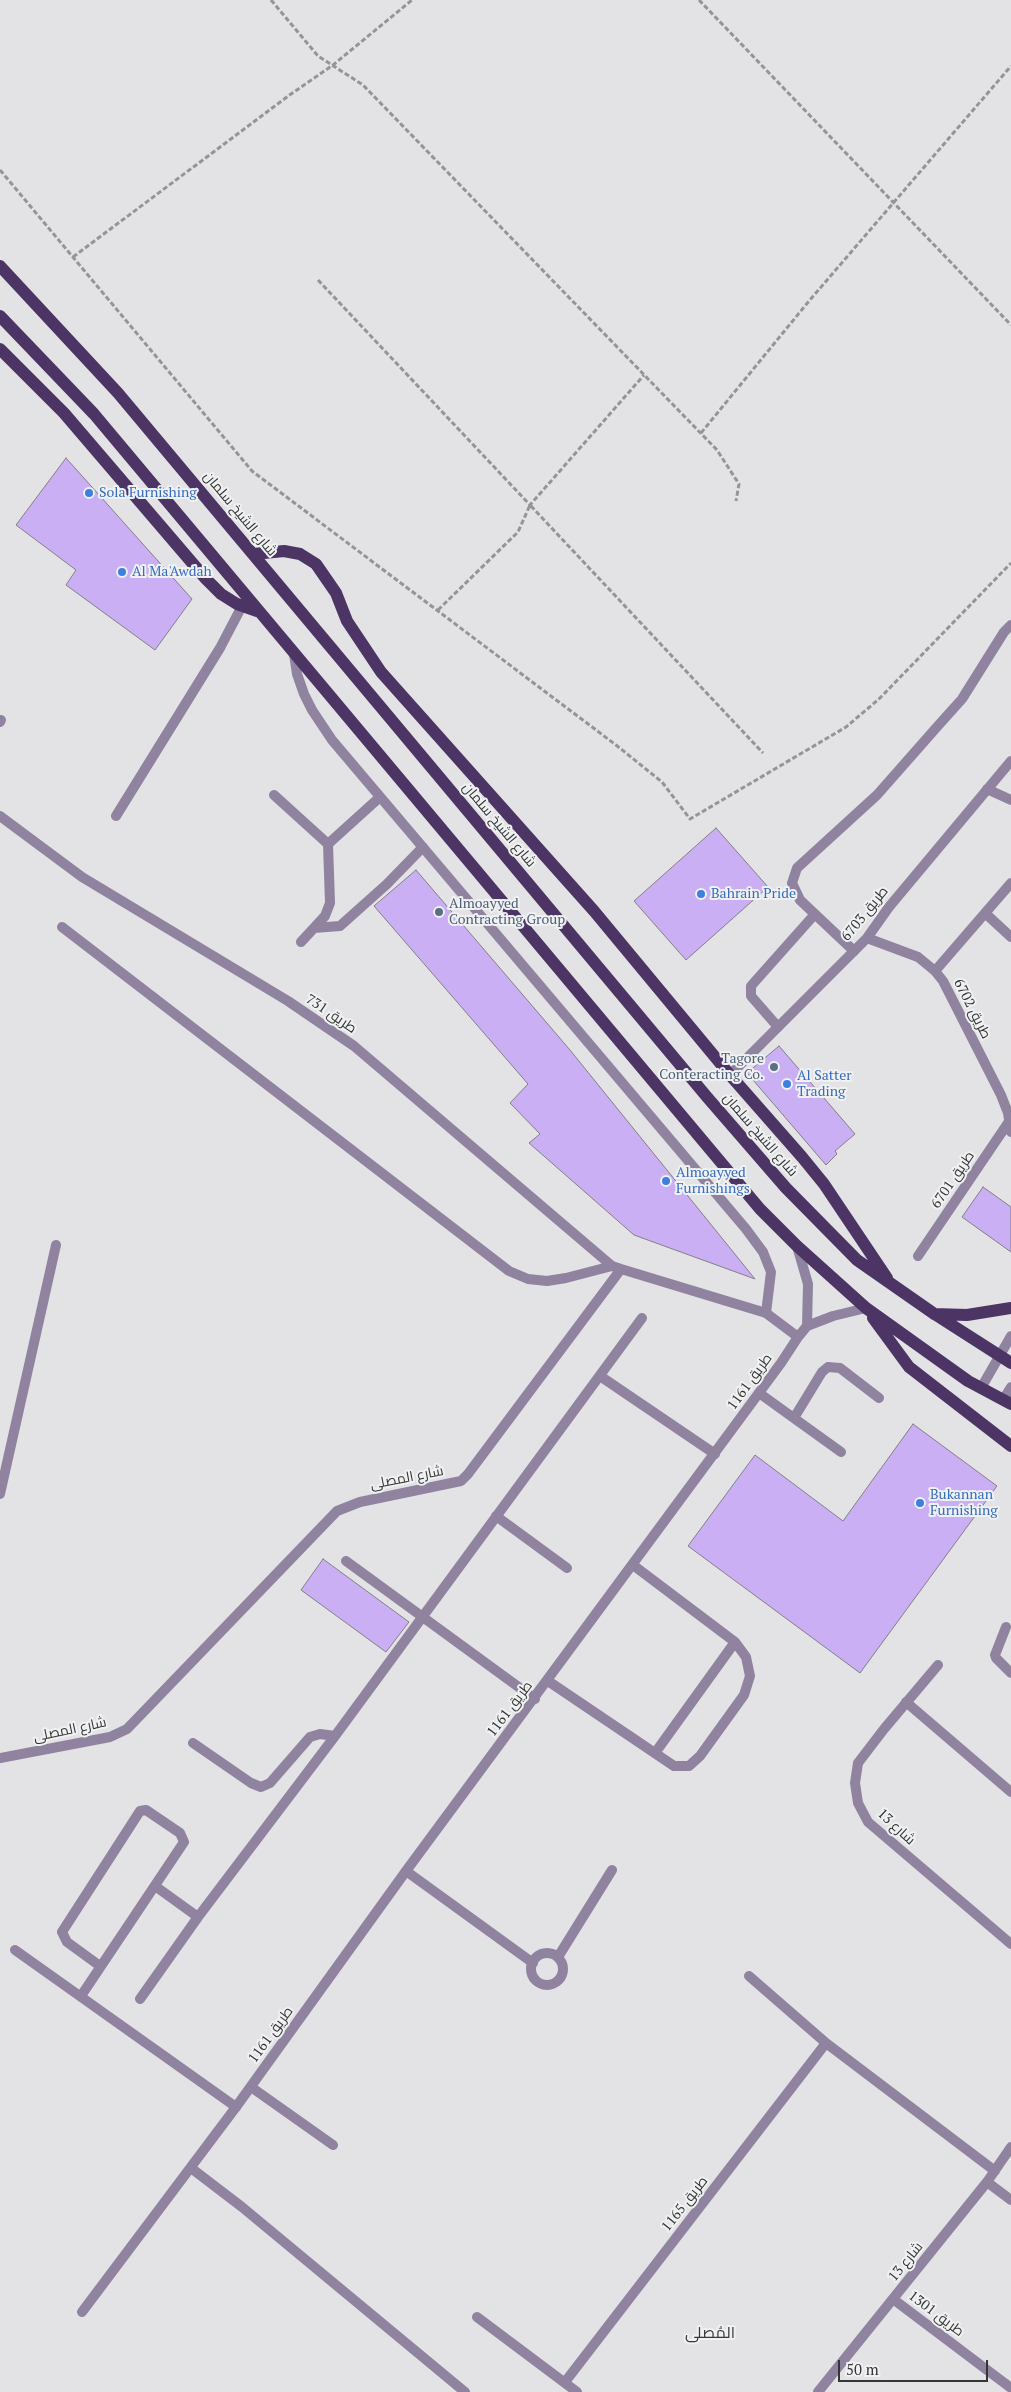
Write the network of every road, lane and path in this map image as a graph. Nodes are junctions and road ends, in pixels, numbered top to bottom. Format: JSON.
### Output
{"nodes":[{"id":1,"x":271,"y":0,"type":"edge"},
{"id":2,"x":412,"y":0,"type":"edge"},
{"id":3,"x":699,"y":0,"type":"edge"},
{"id":4,"x":333,"y":65,"type":"junction"},
{"id":5,"x":1011,"y":66,"type":"edge"},
{"id":6,"x":0,"y":170,"type":"edge"},
{"id":7,"x":894,"y":203,"type":"junction"},
{"id":8,"x":73,"y":257,"type":"junction"},
{"id":9,"x":0,"y":266,"type":"edge"},
{"id":10,"x":318,"y":280,"type":"dead end"},
{"id":11,"x":0,"y":316,"type":"edge"},
{"id":12,"x":1011,"y":325,"type":"edge"},
{"id":13,"x":0,"y":349,"type":"edge"},
{"id":14,"x":644,"y":375,"type":"junction"},
{"id":15,"x":701,"y":434,"type":"junction"},
{"id":16,"x":736,"y":501,"type":"dead end"},
{"id":17,"x":530,"y":505,"type":"junction"},
{"id":18,"x":254,"y":554,"type":"junction"},
{"id":19,"x":1011,"y":563,"type":"edge"},
{"id":20,"x":242,"y":606,"type":"junction"},
{"id":21,"x":438,"y":610,"type":"junction"},
{"id":22,"x":258,"y":611,"type":"junction"},
{"id":23,"x":1011,"y":625,"type":"edge"},
{"id":24,"x":294,"y":654,"type":"junction"},
{"id":25,"x":763,"y":753,"type":"dead end"},
{"id":26,"x":1011,"y":761,"type":"edge"},
{"id":27,"x":986,"y":789,"type":"junction"},
{"id":28,"x":274,"y":796,"type":"dead end"},
{"id":29,"x":380,"y":797,"type":"junction"},
{"id":30,"x":1011,"y":800,"type":"edge"},
{"id":31,"x":0,"y":816,"type":"edge"},
{"id":32,"x":116,"y":816,"type":"dead end"},
{"id":33,"x":328,"y":844,"type":"junction"},
{"id":34,"x":423,"y":847,"type":"junction"},
{"id":35,"x":1011,"y":883,"type":"edge"},
{"id":36,"x":985,"y":913,"type":"junction"},
{"id":37,"x":815,"y":914,"type":"junction"},
{"id":38,"x":62,"y":928,"type":"dead end"},
{"id":39,"x":314,"y":928,"type":"junction"},
{"id":40,"x":1011,"y":937,"type":"edge"},
{"id":41,"x":866,"y":938,"type":"junction"},
{"id":42,"x":301,"y":942,"type":"dead end"},
{"id":43,"x":854,"y":951,"type":"junction"},
{"id":44,"x":935,"y":970,"type":"junction"},
{"id":45,"x":778,"y":1027,"type":"junction"},
{"id":46,"x":730,"y":1075,"type":"junction"},
{"id":47,"x":1010,"y":1124,"type":"edge"},
{"id":48,"x":56,"y":1245,"type":"dead end"},
{"id":49,"x":797,"y":1246,"type":"junction"},
{"id":50,"x":918,"y":1256,"type":"dead end"},
{"id":51,"x":617,"y":1268,"type":"junction"},
{"id":52,"x":891,"y":1285,"type":"junction"},
{"id":53,"x":866,"y":1308,"type":"junction"},
{"id":54,"x":1011,"y":1308,"type":"edge"},
{"id":55,"x":766,"y":1313,"type":"junction"},
{"id":56,"x":933,"y":1314,"type":"junction"},
{"id":57,"x":642,"y":1318,"type":"dead end"},
{"id":58,"x":807,"y":1326,"type":"junction"},
{"id":59,"x":798,"y":1336,"type":"junction"},
{"id":60,"x":1011,"y":1336,"type":"edge"},
{"id":61,"x":999,"y":1356,"type":"junction"},
{"id":62,"x":1011,"y":1363,"type":"edge"},
{"id":63,"x":600,"y":1376,"type":"junction"},
{"id":64,"x":1011,"y":1387,"type":"edge"},
{"id":65,"x":980,"y":1388,"type":"junction"},
{"id":66,"x":760,"y":1393,"type":"junction"},
{"id":67,"x":879,"y":1398,"type":"dead end"},
{"id":68,"x":1007,"y":1402,"type":"edge"},
{"id":69,"x":794,"y":1418,"type":"junction"},
{"id":70,"x":1011,"y":1446,"type":"edge"},
{"id":71,"x":841,"y":1452,"type":"dead end"},
{"id":72,"x":715,"y":1454,"type":"junction"},
{"id":73,"x":0,"y":1494,"type":"edge"},
{"id":74,"x":496,"y":1516,"type":"junction"},
{"id":75,"x":346,"y":1561,"type":"dead end"},
{"id":76,"x":633,"y":1565,"type":"junction"},
{"id":77,"x":568,"y":1568,"type":"dead end"},
{"id":78,"x":423,"y":1616,"type":"junction"},
{"id":79,"x":1006,"y":1628,"type":"dead end"},
{"id":80,"x":735,"y":1642,"type":"junction"},
{"id":81,"x":938,"y":1665,"type":"dead end"},
{"id":82,"x":1011,"y":1673,"type":"edge"},
{"id":83,"x":548,"y":1681,"type":"junction"},
{"id":84,"x":535,"y":1698,"type":"junction"},
{"id":85,"x":906,"y":1702,"type":"junction"},
{"id":86,"x":335,"y":1736,"type":"junction"},
{"id":87,"x":193,"y":1743,"type":"dead end"},
{"id":88,"x":655,"y":1754,"type":"junction"},
{"id":89,"x":0,"y":1758,"type":"edge"},
{"id":90,"x":1011,"y":1792,"type":"edge"},
{"id":91,"x":612,"y":1870,"type":"dead end"},
{"id":92,"x":406,"y":1871,"type":"junction"},
{"id":93,"x":155,"y":1886,"type":"junction"},
{"id":94,"x":198,"y":1917,"type":"junction"},
{"id":95,"x":1011,"y":1944,"type":"edge"},
{"id":96,"x":15,"y":1950,"type":"dead end"},
{"id":97,"x":558,"y":1958,"type":"junction"},
{"id":98,"x":533,"y":1963,"type":"junction"},
{"id":99,"x":100,"y":1966,"type":"junction"},
{"id":100,"x":750,"y":1976,"type":"dead end"},
{"id":101,"x":81,"y":1996,"type":"junction"},
{"id":102,"x":140,"y":1999,"type":"dead end"},
{"id":103,"x":826,"y":2043,"type":"junction"},
{"id":104,"x":250,"y":2087,"type":"junction"},
{"id":105,"x":236,"y":2108,"type":"junction"},
{"id":106,"x":333,"y":2145,"type":"dead end"},
{"id":107,"x":1011,"y":2147,"type":"edge"},
{"id":108,"x":190,"y":2168,"type":"junction"},
{"id":109,"x":995,"y":2171,"type":"junction"},
{"id":110,"x":987,"y":2182,"type":"junction"},
{"id":111,"x":1011,"y":2200,"type":"edge"},
{"id":112,"x":894,"y":2299,"type":"junction"},
{"id":113,"x":82,"y":2312,"type":"dead end"},
{"id":114,"x":478,"y":2317,"type":"dead end"},
{"id":115,"x":564,"y":2382,"type":"junction"},
{"id":116,"x":1009,"y":2389,"type":"edge"},
{"id":117,"x":465,"y":2392,"type":"edge"},
{"id":118,"x":577,"y":2392,"type":"edge"},
{"id":119,"x":818,"y":2392,"type":"edge"}],
"edges":[{"from":1,"to":4,"type":"path"},
{"from":2,"to":4,"type":"path"},
{"from":3,"to":7,"type":"path"},
{"from":4,"to":8,"type":"path"},
{"from":4,"to":14,"type":"path"},
{"from":5,"to":7,"type":"path"},
{"from":6,"to":8,"type":"path"},
{"from":7,"to":12,"type":"path"},
{"from":7,"to":15,"type":"path"},
{"from":8,"to":21,"type":"path"},
{"from":9,"to":18,"type":"main road","name":"شارع الشيخ سلمان"},
{"from":10,"to":17,"type":"path"},
{"from":11,"to":22,"type":"main road"},
{"from":13,"to":20,"type":"main road"},
{"from":14,"to":15,"type":"path"},
{"from":14,"to":17,"type":"path"},
{"from":15,"to":16,"type":"path"},
{"from":17,"to":21,"type":"path"},
{"from":17,"to":25,"type":"path"},
{"from":18,"to":46,"type":"main road"},
{"from":18,"to":52,"type":"main road","name":"شارع الشيخ سلمان"},
{"from":19,"to":21,"type":"path"},
{"from":20,"to":22,"type":"main road"},
{"from":20,"to":32,"type":"street"},
{"from":22,"to":24,"type":"main road"},
{"from":23,"to":37,"type":"street"},
{"from":24,"to":29,"type":"street"},
{"from":24,"to":49,"type":"main road"},
{"from":26,"to":27,"type":"street","name":"طريق 6703"},
{"from":27,"to":30,"type":"street"},
{"from":27,"to":41,"type":"street","name":"طريق 6703"},
{"from":28,"to":33,"type":"street"},
{"from":29,"to":33,"type":"street"},
{"from":29,"to":34,"type":"street"},
{"from":31,"to":51,"type":"street","name":"طريق 731"},
{"from":33,"to":39,"type":"street"},
{"from":34,"to":39,"type":"street"},
{"from":34,"to":55,"type":"street"},
{"from":35,"to":36,"type":"street"},
{"from":36,"to":40,"type":"street"},
{"from":36,"to":44,"type":"street"},
{"from":37,"to":43,"type":"street"},
{"from":37,"to":45,"type":"street"},
{"from":38,"to":51,"type":"street"},
{"from":39,"to":42,"type":"street"},
{"from":41,"to":43,"type":"street","name":"طريق 6703"},
{"from":41,"to":44,"type":"street","name":"طريق 6702"},
{"from":43,"to":45,"type":"street","name":"طريق 6703"},
{"from":44,"to":47,"type":"street","name":"طريق 6702"},
{"from":45,"to":46,"type":"street","name":"طريق 6703"},
{"from":46,"to":52,"type":"main road"},
{"from":47,"to":50,"type":"street","name":"طريق 6701"},
{"from":48,"to":73,"type":"street"},
{"from":49,"to":53,"type":"main road"},
{"from":49,"to":58,"type":"street"},
{"from":51,"to":55,"type":"street"},
{"from":51,"to":89,"type":"street","name":"شارع المصلى"},
{"from":52,"to":56,"type":"main road","name":"شارع الشيخ سلمان"},
{"from":53,"to":58,"type":"street","name":"طريق 1161"},
{"from":53,"to":65,"type":"main road"},
{"from":53,"to":70,"type":"main road"},
{"from":54,"to":56,"type":"main road"},
{"from":55,"to":59,"type":"street"},
{"from":56,"to":61,"type":"main road","name":"شارع الشيخ سلمان"},
{"from":57,"to":63,"type":"street"},
{"from":58,"to":59,"type":"street","name":"طريق 1161"},
{"from":59,"to":66,"type":"street","name":"طريق 1161"},
{"from":60,"to":61,"type":"street"},
{"from":61,"to":62,"type":"main road","name":"شارع الشيخ سلمان"},
{"from":61,"to":65,"type":"street"},
{"from":63,"to":72,"type":"street"},
{"from":63,"to":74,"type":"street"},
{"from":64,"to":68,"type":"street"},
{"from":65,"to":68,"type":"main road"},
{"from":66,"to":69,"type":"street"},
{"from":66,"to":72,"type":"street","name":"طريق 1161"},
{"from":67,"to":69,"type":"street"},
{"from":69,"to":71,"type":"street"},
{"from":72,"to":76,"type":"street","name":"طريق 1161"},
{"from":74,"to":77,"type":"street"},
{"from":74,"to":78,"type":"street"},
{"from":75,"to":78,"type":"street"},
{"from":76,"to":80,"type":"street"},
{"from":76,"to":83,"type":"street","name":"طريق 1161"},
{"from":78,"to":84,"type":"street"},
{"from":78,"to":86,"type":"street"},
{"from":79,"to":82,"type":"street"},
{"from":80,"to":88,"type":"street"},
{"from":80,"to":88,"type":"street"},
{"from":81,"to":85,"type":"street","name":"شارع 13"},
{"from":83,"to":84,"type":"street","name":"طريق 1161"},
{"from":83,"to":88,"type":"street"},
{"from":84,"to":92,"type":"street","name":"طريق 1161"},
{"from":85,"to":90,"type":"street"},
{"from":85,"to":95,"type":"street","name":"شارع 13"},
{"from":86,"to":87,"type":"street"},
{"from":86,"to":94,"type":"street"},
{"from":91,"to":97,"type":"street"},
{"from":92,"to":98,"type":"street"},
{"from":92,"to":104,"type":"street","name":"طريق 1161"},
{"from":93,"to":94,"type":"street"},
{"from":93,"to":99,"type":"street"},
{"from":93,"to":99,"type":"street"},
{"from":94,"to":102,"type":"street"},
{"from":96,"to":101,"type":"street"},
{"from":97,"to":98,"type":"street"},
{"from":97,"to":98,"type":"street"},
{"from":99,"to":101,"type":"street"},
{"from":100,"to":103,"type":"street"},
{"from":101,"to":105,"type":"street"},
{"from":103,"to":109,"type":"street"},
{"from":103,"to":115,"type":"street","name":"طريق 1165"},
{"from":104,"to":105,"type":"street","name":"طريق 1161"},
{"from":104,"to":106,"type":"street"},
{"from":105,"to":108,"type":"street","name":"طريق 1161"},
{"from":107,"to":109,"type":"street","name":"شارع 13"},
{"from":108,"to":113,"type":"street","name":"طريق 1161"},
{"from":108,"to":117,"type":"street"},
{"from":109,"to":110,"type":"street","name":"شارع 13"},
{"from":110,"to":111,"type":"street"},
{"from":110,"to":112,"type":"street","name":"شارع 13"},
{"from":112,"to":116,"type":"street","name":"طريق 1301"},
{"from":112,"to":119,"type":"street","name":"شارع 13"},
{"from":114,"to":115,"type":"street"},
{"from":115,"to":118,"type":"street"}]}
